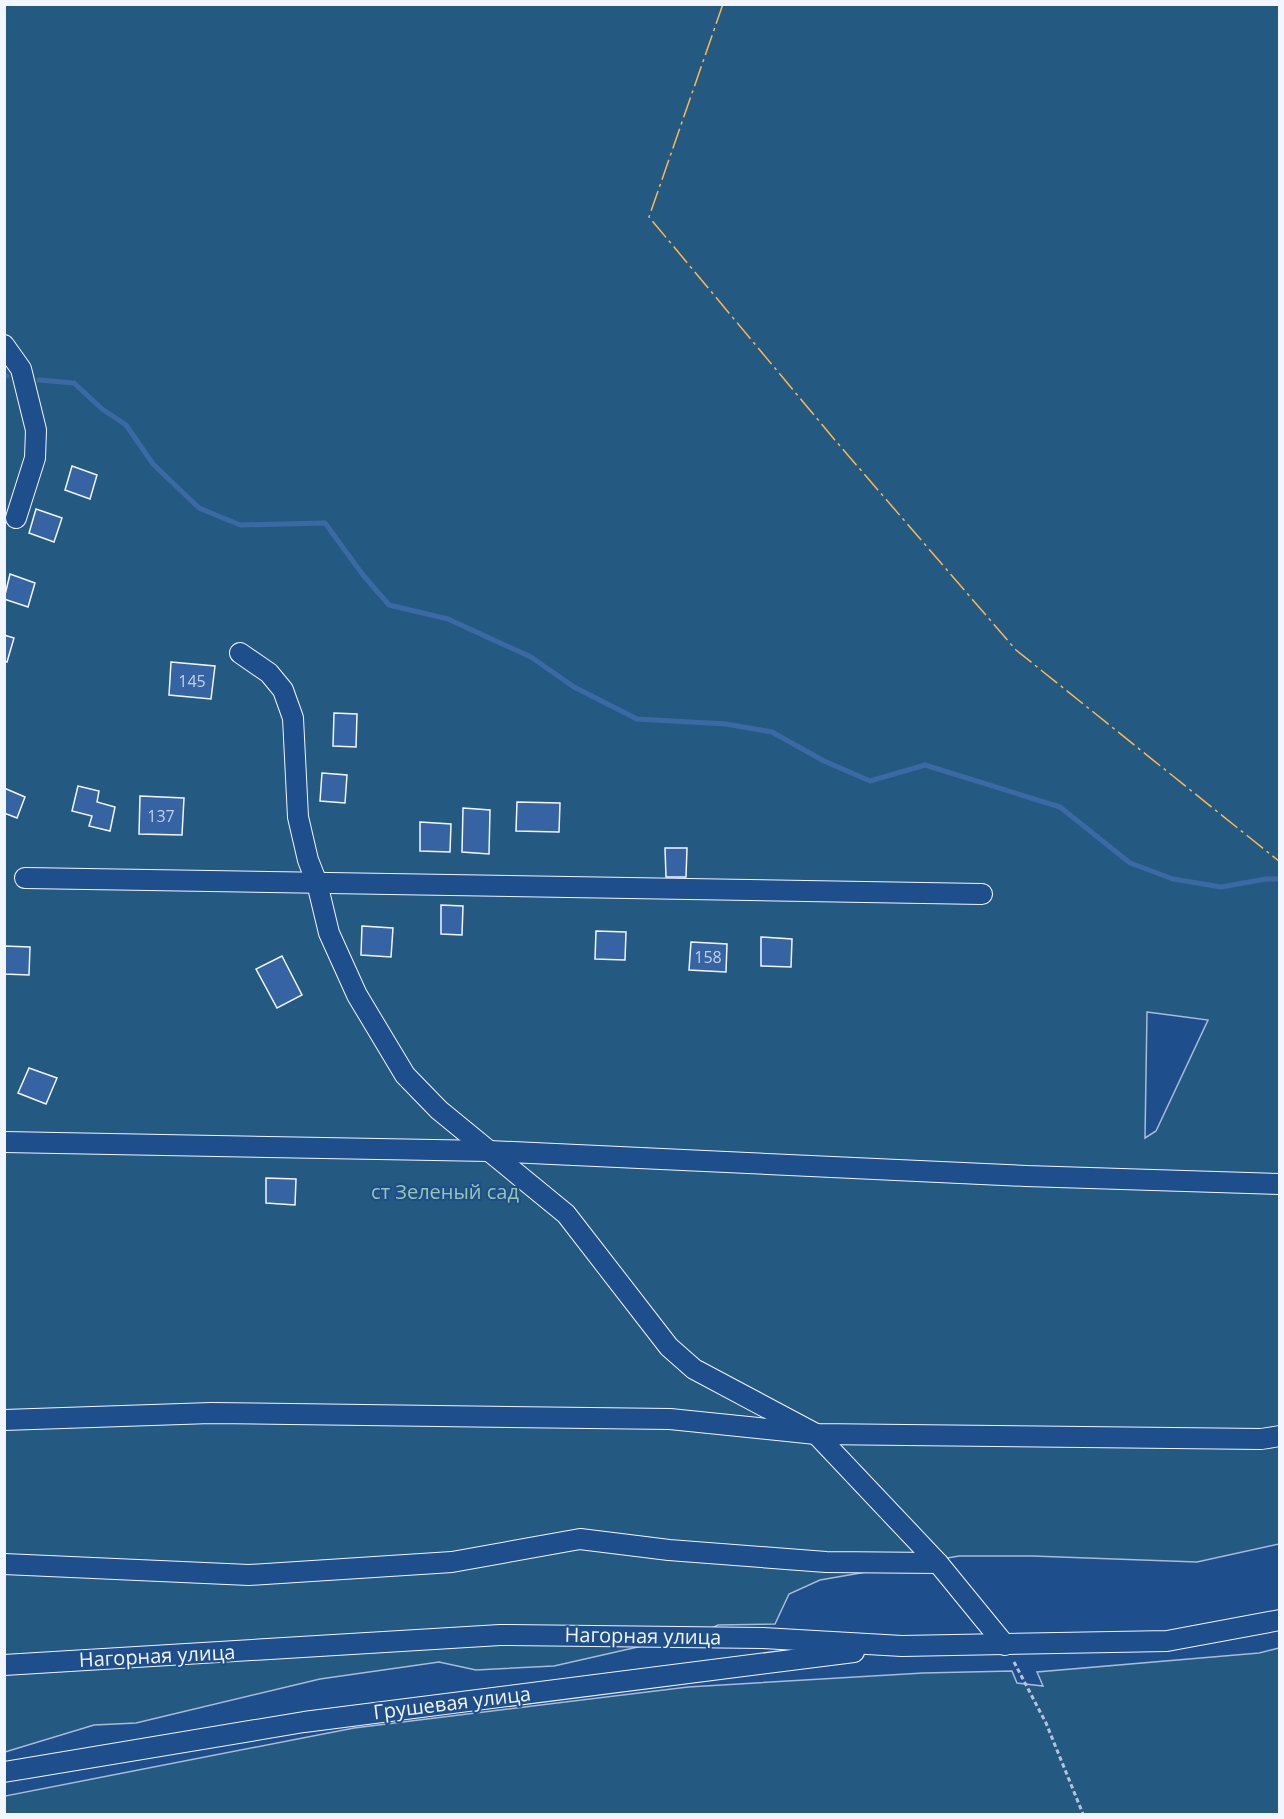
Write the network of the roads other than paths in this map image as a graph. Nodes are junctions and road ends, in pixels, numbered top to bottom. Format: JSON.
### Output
{"nodes":[{"id":1,"x":4,"y":345,"type":"edge"},
{"id":2,"x":16,"y":518,"type":"dead end"},
{"id":3,"x":240,"y":653,"type":"dead end"},
{"id":4,"x":25,"y":878,"type":"dead end"},
{"id":5,"x":317,"y":883,"type":"junction"},
{"id":6,"x":982,"y":894,"type":"dead end"},
{"id":7,"x":4,"y":1142,"type":"edge"},
{"id":8,"x":489,"y":1151,"type":"junction"},
{"id":9,"x":1280,"y":1184,"type":"edge"},
{"id":10,"x":4,"y":1420,"type":"edge"},
{"id":11,"x":816,"y":1434,"type":"junction"},
{"id":12,"x":1280,"y":1436,"type":"edge"},
{"id":13,"x":938,"y":1563,"type":"junction"},
{"id":14,"x":4,"y":1564,"type":"edge"},
{"id":15,"x":1280,"y":1620,"type":"edge"},
{"id":16,"x":1005,"y":1645,"type":"junction"},
{"id":17,"x":902,"y":1646,"type":"junction"},
{"id":18,"x":4,"y":1665,"type":"edge"},
{"id":19,"x":4,"y":1772,"type":"edge"}],
"edges":[{"from":1,"to":2,"type":"street"},
{"from":3,"to":5,"type":"street"},
{"from":4,"to":5,"type":"street"},
{"from":5,"to":6,"type":"street"},
{"from":5,"to":8,"type":"street"},
{"from":7,"to":8,"type":"street"},
{"from":8,"to":9,"type":"street"},
{"from":8,"to":11,"type":"street"},
{"from":10,"to":11,"type":"street"},
{"from":11,"to":12,"type":"street"},
{"from":11,"to":13,"type":"street"},
{"from":13,"to":14,"type":"street"},
{"from":13,"to":16,"type":"street"},
{"from":15,"to":16,"type":"street","name":"Нагорная улица"},
{"from":16,"to":17,"type":"street","name":"Нагорная улица"},
{"from":17,"to":18,"type":"street","name":"Нагорная улица"},
{"from":17,"to":19,"type":"street","name":"Грушевая улица"}]}
